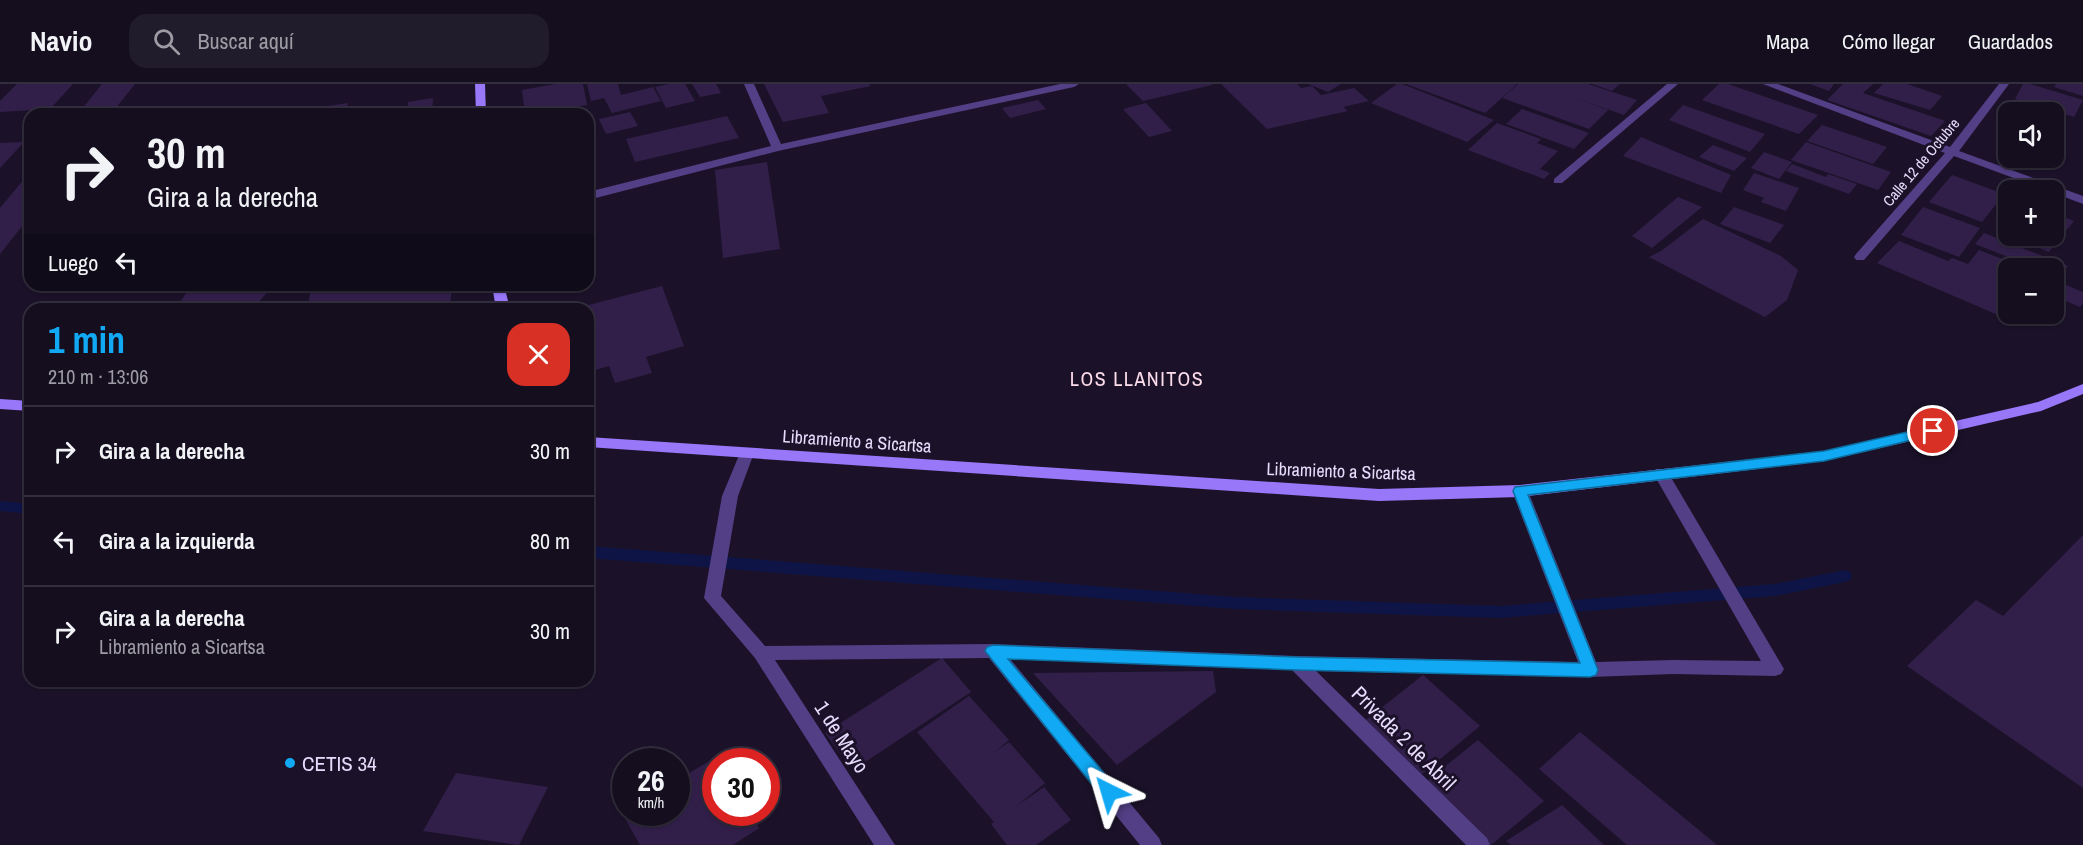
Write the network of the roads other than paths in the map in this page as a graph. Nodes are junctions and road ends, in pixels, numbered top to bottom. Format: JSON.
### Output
{"nodes":[{"id":1,"x":480,"y":84,"type":"edge"},
{"id":2,"x":749,"y":84,"type":"edge"},
{"id":3,"x":1004,"y":84,"type":"edge"},
{"id":4,"x":1074,"y":84,"type":"edge"},
{"id":5,"x":1673,"y":84,"type":"edge"},
{"id":6,"x":2004,"y":84,"type":"edge"},
{"id":7,"x":1772,"y":85,"type":"edge"},
{"id":8,"x":1016,"y":97,"type":"junction"},
{"id":9,"x":481,"y":108,"type":"edge"},
{"id":10,"x":777,"y":148,"type":"junction"},
{"id":11,"x":1953,"y":151,"type":"junction"},
{"id":12,"x":1558,"y":181,"type":"dead end"},
{"id":13,"x":594,"y":194,"type":"edge"},
{"id":14,"x":2083,"y":201,"type":"edge"},
{"id":15,"x":1860,"y":257,"type":"dead end"},
{"id":16,"x":2083,"y":389,"type":"edge"},
{"id":17,"x":0,"y":404,"type":"edge"},
{"id":18,"x":24,"y":406,"type":"edge"},
{"id":19,"x":594,"y":442,"type":"edge"},
{"id":20,"x":747,"y":453,"type":"junction"},
{"id":21,"x":1661,"y":473,"type":"junction"},
{"id":22,"x":1520,"y":491,"type":"junction"},
{"id":23,"x":993,"y":651,"type":"junction"},
{"id":24,"x":761,"y":653,"type":"junction"},
{"id":25,"x":1296,"y":663,"type":"junction"},
{"id":26,"x":1590,"y":670,"type":"junction"},
{"id":27,"x":885,"y":845,"type":"edge"},
{"id":28,"x":1152,"y":845,"type":"edge"},
{"id":29,"x":1480,"y":845,"type":"edge"}],
"edges":[{"from":1,"to":9,"type":"main road"},
{"from":2,"to":10,"type":"street"},
{"from":3,"to":8,"type":"street"},
{"from":4,"to":8,"type":"street"},
{"from":5,"to":12,"type":"street"},
{"from":6,"to":11,"type":"street","name":"Calle 12 de Octubre"},
{"from":7,"to":11,"type":"street"},
{"from":8,"to":10,"type":"street"},
{"from":10,"to":13,"type":"street"},
{"from":11,"to":14,"type":"street"},
{"from":11,"to":15,"type":"street","name":"Calle 12 de Octubre"},
{"from":16,"to":21,"type":"main road","name":"Libramiento a Sicartsa"},
{"from":17,"to":18,"type":"main road"},
{"from":19,"to":20,"type":"main road","name":"Libramiento a Sicartsa"},
{"from":20,"to":22,"type":"main road","name":"Libramiento a Sicartsa"},
{"from":20,"to":24,"type":"street","name":"1 de Mayo"},
{"from":21,"to":22,"type":"main road","name":"Libramiento a Sicartsa"},
{"from":21,"to":26,"type":"street"},
{"from":22,"to":26,"type":"street"},
{"from":23,"to":24,"type":"street"},
{"from":23,"to":25,"type":"street"},
{"from":23,"to":28,"type":"street"},
{"from":24,"to":27,"type":"street","name":"1 de Mayo"},
{"from":25,"to":26,"type":"street"},
{"from":25,"to":29,"type":"street","name":"Privada 2 de Abril"}]}
